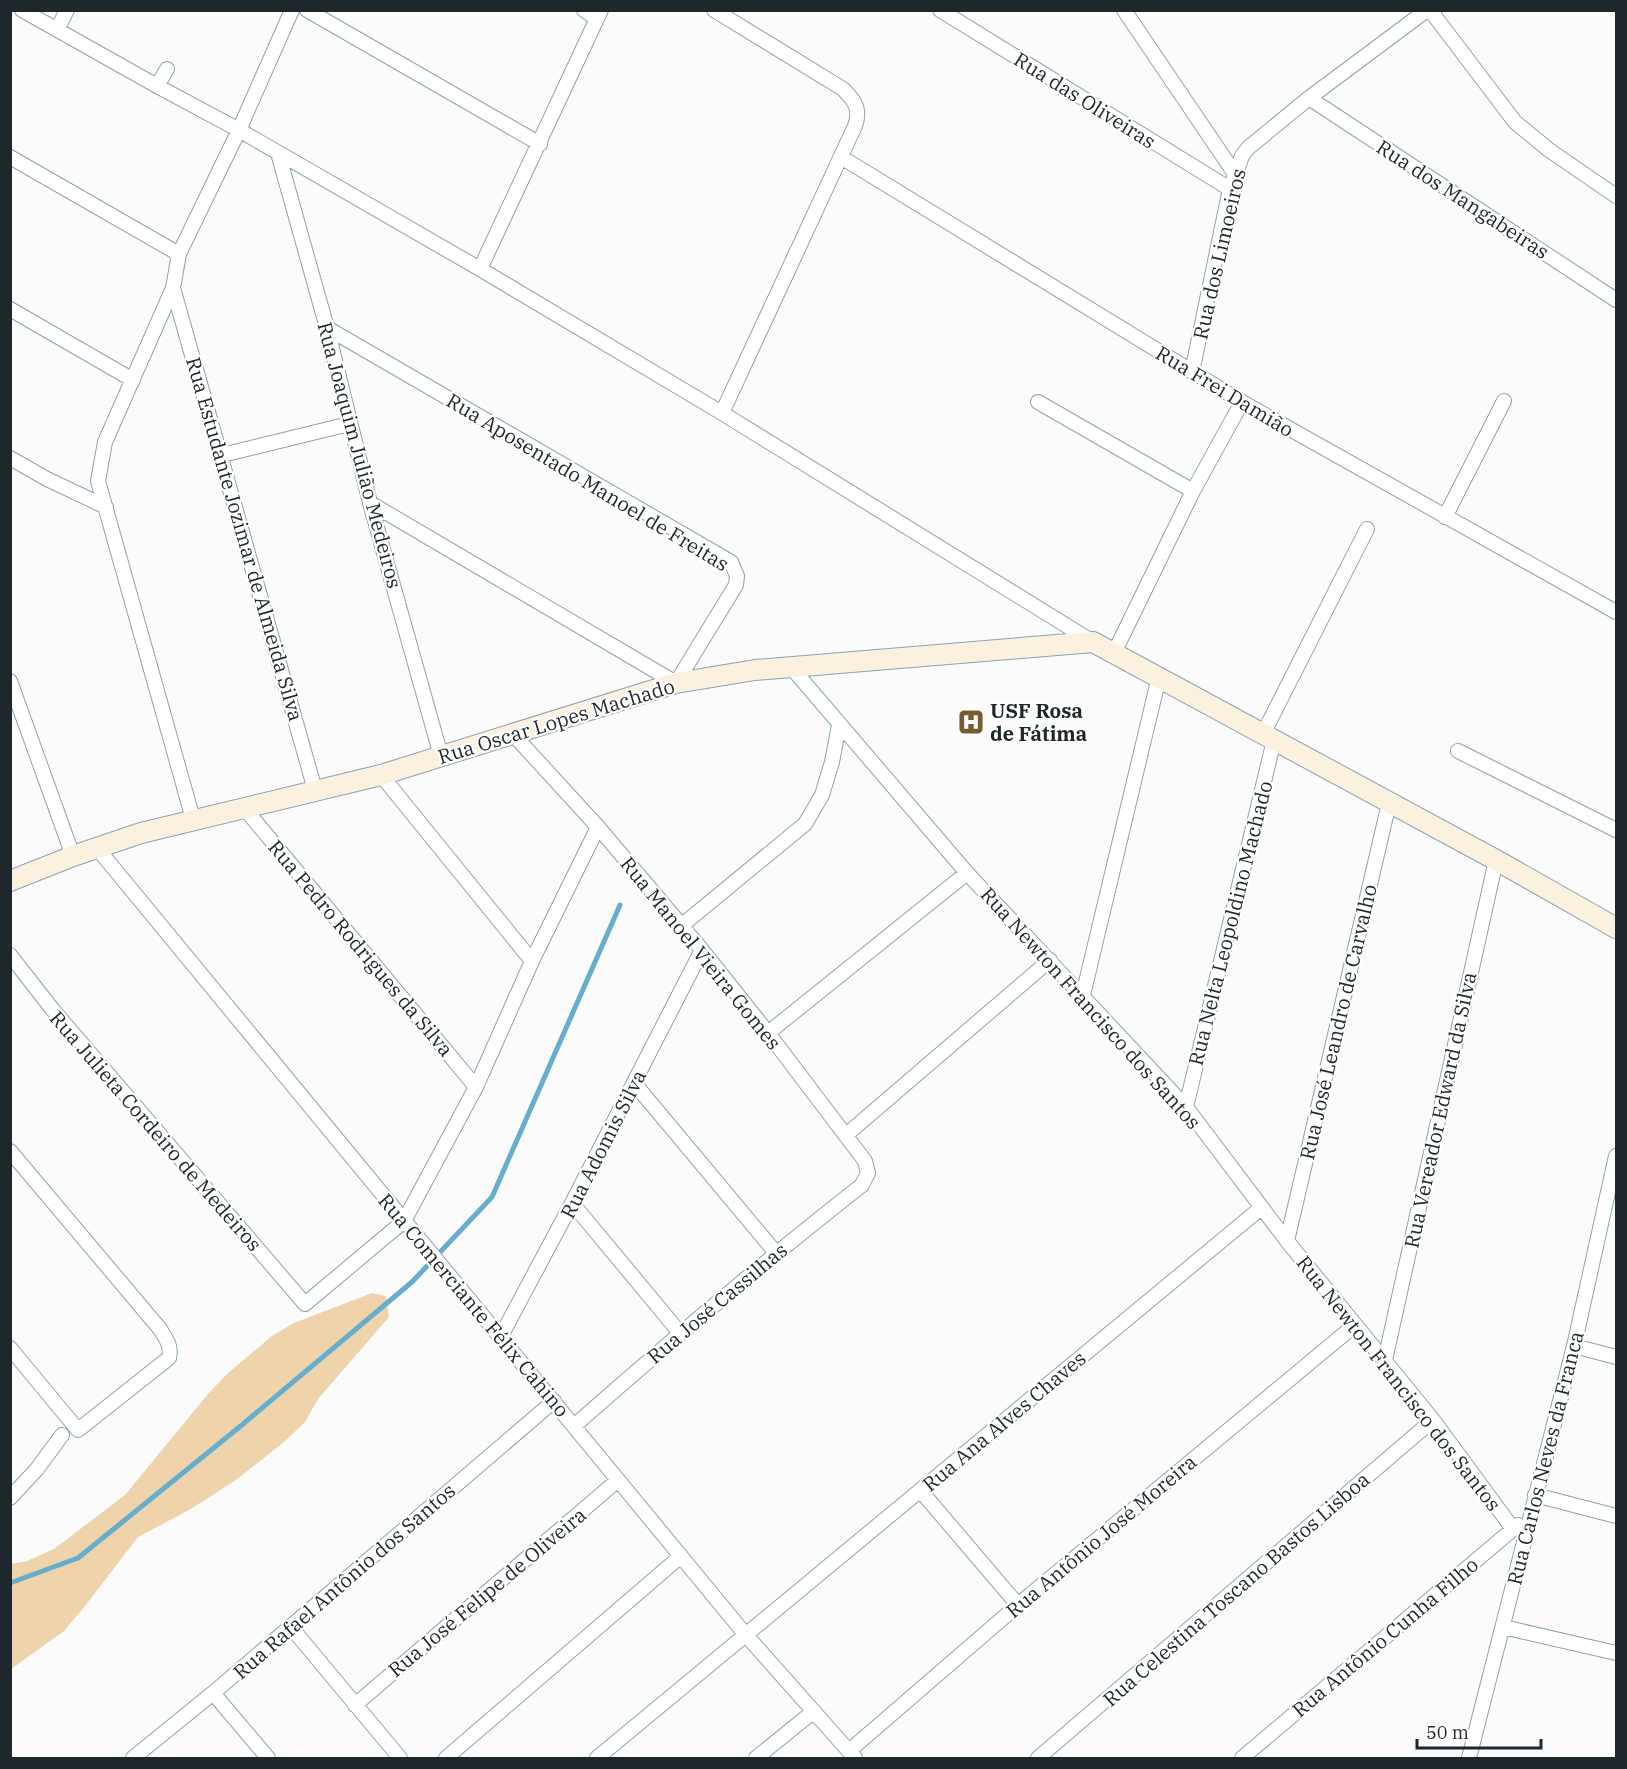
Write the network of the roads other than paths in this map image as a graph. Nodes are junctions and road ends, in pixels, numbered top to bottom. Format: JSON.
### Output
{"nodes":[{"id":1,"x":22,"y":10,"type":"edge"},
{"id":2,"x":67,"y":10,"type":"edge"},
{"id":3,"x":292,"y":10,"type":"edge"},
{"id":4,"x":308,"y":10,"type":"edge"},
{"id":5,"x":584,"y":10,"type":"edge"},
{"id":6,"x":714,"y":10,"type":"edge"},
{"id":7,"x":940,"y":10,"type":"edge"},
{"id":8,"x":1124,"y":10,"type":"edge"},
{"id":9,"x":1429,"y":10,"type":"edge"},
{"id":10,"x":599,"y":15,"type":"edge"},
{"id":11,"x":57,"y":30,"type":"junction"},
{"id":12,"x":167,"y":69,"type":"dead end"},
{"id":13,"x":157,"y":86,"type":"junction"},
{"id":14,"x":1309,"y":98,"type":"junction"},
{"id":15,"x":239,"y":130,"type":"junction"},
{"id":16,"x":540,"y":144,"type":"junction"},
{"id":17,"x":278,"y":153,"type":"junction"},
{"id":18,"x":10,"y":157,"type":"edge"},
{"id":19,"x":841,"y":157,"type":"junction"},
{"id":20,"x":1234,"y":174,"type":"junction"},
{"id":21,"x":1230,"y":189,"type":"junction"},
{"id":22,"x":1617,"y":196,"type":"edge"},
{"id":23,"x":179,"y":254,"type":"junction"},
{"id":24,"x":480,"y":269,"type":"junction"},
{"id":25,"x":173,"y":288,"type":"junction"},
{"id":26,"x":1617,"y":300,"type":"edge"},
{"id":27,"x":10,"y":309,"type":"edge"},
{"id":28,"x":327,"y":328,"type":"junction"},
{"id":29,"x":1192,"y":372,"type":"junction"},
{"id":30,"x":133,"y":380,"type":"junction"},
{"id":31,"x":1504,"y":401,"type":"dead end"},
{"id":32,"x":1038,"y":402,"type":"dead end"},
{"id":33,"x":1242,"y":402,"type":"junction"},
{"id":34,"x":722,"y":413,"type":"junction"},
{"id":35,"x":349,"y":424,"type":"junction"},
{"id":36,"x":222,"y":455,"type":"junction"},
{"id":37,"x":10,"y":458,"type":"edge"},
{"id":38,"x":1193,"y":491,"type":"junction"},
{"id":39,"x":370,"y":503,"type":"junction"},
{"id":40,"x":106,"y":507,"type":"junction"},
{"id":41,"x":1445,"y":517,"type":"junction"},
{"id":42,"x":1367,"y":529,"type":"dead end"},
{"id":43,"x":1617,"y":612,"type":"edge"},
{"id":44,"x":1093,"y":642,"type":"junction"},
{"id":45,"x":1114,"y":653,"type":"junction"},
{"id":46,"x":791,"y":667,"type":"junction"},
{"id":47,"x":1160,"y":677,"type":"junction"},
{"id":48,"x":10,"y":681,"type":"edge"},
{"id":49,"x":676,"y":683,"type":"junction"},
{"id":50,"x":839,"y":725,"type":"junction"},
{"id":51,"x":512,"y":733,"type":"junction"},
{"id":52,"x":1268,"y":737,"type":"junction"},
{"id":53,"x":1458,"y":750,"type":"dead end"},
{"id":54,"x":441,"y":756,"type":"junction"},
{"id":55,"x":381,"y":775,"type":"junction"},
{"id":56,"x":315,"y":790,"type":"junction"},
{"id":57,"x":1389,"y":803,"type":"junction"},
{"id":58,"x":245,"y":809,"type":"junction"},
{"id":59,"x":194,"y":819,"type":"junction"},
{"id":60,"x":598,"y":827,"type":"junction"},
{"id":61,"x":1617,"y":830,"type":"edge"},
{"id":62,"x":97,"y":848,"type":"junction"},
{"id":63,"x":73,"y":856,"type":"junction"},
{"id":64,"x":1496,"y":860,"type":"junction"},
{"id":65,"x":968,"y":873,"type":"junction"},
{"id":66,"x":10,"y":881,"type":"edge"},
{"id":67,"x":681,"y":926,"type":"junction"},
{"id":68,"x":1617,"y":928,"type":"edge"},
{"id":69,"x":702,"y":950,"type":"junction"},
{"id":70,"x":10,"y":955,"type":"edge"},
{"id":71,"x":1050,"y":960,"type":"junction"},
{"id":72,"x":532,"y":961,"type":"junction"},
{"id":73,"x":1083,"y":996,"type":"junction"},
{"id":74,"x":768,"y":1033,"type":"junction"},
{"id":75,"x":634,"y":1083,"type":"junction"},
{"id":76,"x":476,"y":1087,"type":"junction"},
{"id":77,"x":1186,"y":1107,"type":"junction"},
{"id":78,"x":846,"y":1135,"type":"junction"},
{"id":79,"x":10,"y":1151,"type":"edge"},
{"id":80,"x":1617,"y":1156,"type":"edge"},
{"id":81,"x":862,"y":1185,"type":"joint"},
{"id":82,"x":572,"y":1203,"type":"junction"},
{"id":83,"x":1262,"y":1208,"type":"junction"},
{"id":84,"x":1602,"y":1219,"type":"junction"},
{"id":85,"x":404,"y":1221,"type":"junction"},
{"id":86,"x":1617,"y":1223,"type":"edge"},
{"id":87,"x":1287,"y":1240,"type":"junction"},
{"id":88,"x":776,"y":1253,"type":"junction"},
{"id":89,"x":1355,"y":1325,"type":"junction"},
{"id":90,"x":680,"y":1333,"type":"junction"},
{"id":91,"x":501,"y":1336,"type":"junction"},
{"id":92,"x":1574,"y":1346,"type":"junction"},
{"id":93,"x":10,"y":1348,"type":"edge"},
{"id":94,"x":1617,"y":1357,"type":"edge"},
{"id":95,"x":1385,"y":1360,"type":"junction"},
{"id":96,"x":554,"y":1401,"type":"junction"},
{"id":97,"x":1433,"y":1420,"type":"junction"},
{"id":98,"x":574,"y":1426,"type":"junction"},
{"id":99,"x":62,"y":1435,"type":"dead end"},
{"id":100,"x":618,"y":1480,"type":"junction"},
{"id":101,"x":920,"y":1490,"type":"junction"},
{"id":102,"x":1535,"y":1495,"type":"junction"},
{"id":103,"x":10,"y":1498,"type":"edge"},
{"id":104,"x":1617,"y":1516,"type":"edge"},
{"id":105,"x":1530,"y":1517,"type":"junction"},
{"id":106,"x":1513,"y":1529,"type":"junction"},
{"id":107,"x":681,"y":1556,"type":"junction"},
{"id":108,"x":1018,"y":1605,"type":"junction"},
{"id":109,"x":290,"y":1626,"type":"junction"},
{"id":110,"x":1503,"y":1627,"type":"junction"},
{"id":111,"x":745,"y":1634,"type":"junction"},
{"id":112,"x":1617,"y":1653,"type":"edge"},
{"id":113,"x":213,"y":1693,"type":"junction"},
{"id":114,"x":355,"y":1705,"type":"junction"},
{"id":115,"x":814,"y":1711,"type":"junction"},
{"id":116,"x":852,"y":1755,"type":"edge"},
{"id":117,"x":132,"y":1758,"type":"edge"},
{"id":118,"x":268,"y":1758,"type":"edge"},
{"id":119,"x":400,"y":1758,"type":"edge"},
{"id":120,"x":446,"y":1758,"type":"edge"},
{"id":121,"x":597,"y":1758,"type":"edge"},
{"id":122,"x":756,"y":1758,"type":"edge"},
{"id":123,"x":1038,"y":1758,"type":"edge"},
{"id":124,"x":1242,"y":1758,"type":"edge"},
{"id":125,"x":1468,"y":1758,"type":"edge"}],
"edges":[{"from":1,"to":11,"type":"street"},
{"from":2,"to":11,"type":"street"},
{"from":3,"to":15,"type":"street"},
{"from":4,"to":16,"type":"street"},
{"from":5,"to":10,"type":"street"},
{"from":6,"to":19,"type":"street"},
{"from":7,"to":21,"type":"street","name":"Rua das Oliveiras"},
{"from":8,"to":20,"type":"street"},
{"from":9,"to":14,"type":"street","name":"Rua dos Limoeiros"},
{"from":9,"to":22,"type":"street"},
{"from":10,"to":16,"type":"street"},
{"from":11,"to":13,"type":"street"},
{"from":12,"to":13,"type":"street"},
{"from":13,"to":15,"type":"street"},
{"from":14,"to":20,"type":"street","name":"Rua dos Limoeiros"},
{"from":14,"to":26,"type":"street","name":"Rua dos Mangabeiras"},
{"from":15,"to":17,"type":"street"},
{"from":15,"to":23,"type":"street"},
{"from":16,"to":24,"type":"street"},
{"from":17,"to":24,"type":"street"},
{"from":17,"to":28,"type":"street","name":"Rua Joaquim Julião Medeiros"},
{"from":18,"to":23,"type":"street"},
{"from":19,"to":29,"type":"street","name":"Rua Frei Damião"},
{"from":19,"to":34,"type":"street"},
{"from":20,"to":21,"type":"street","name":"Rua dos Limoeiros"},
{"from":21,"to":29,"type":"street","name":"Rua dos Limoeiros"},
{"from":23,"to":25,"type":"street"},
{"from":24,"to":34,"type":"street"},
{"from":25,"to":30,"type":"street"},
{"from":25,"to":36,"type":"street","name":"Rua Estudante Jozimar de Almeida Silva"},
{"from":27,"to":30,"type":"street"},
{"from":28,"to":35,"type":"street","name":"Rua Joaquim Julião Medeiros"},
{"from":28,"to":49,"type":"street","name":"Rua Aposentado Manoel de Freitas"},
{"from":29,"to":33,"type":"street","name":"Rua Frei Damião"},
{"from":30,"to":40,"type":"street"},
{"from":31,"to":41,"type":"street"},
{"from":32,"to":38,"type":"street"},
{"from":33,"to":38,"type":"street"},
{"from":33,"to":41,"type":"street","name":"Rua Frei Damião"},
{"from":34,"to":44,"type":"street"},
{"from":35,"to":36,"type":"street"},
{"from":35,"to":39,"type":"street","name":"Rua Joaquim Julião Medeiros"},
{"from":36,"to":56,"type":"street","name":"Rua Estudante Jozimar de Almeida Silva"},
{"from":37,"to":40,"type":"street"},
{"from":38,"to":45,"type":"street"},
{"from":39,"to":49,"type":"street"},
{"from":39,"to":54,"type":"street","name":"Rua Joaquim Julião Medeiros"},
{"from":40,"to":59,"type":"street"},
{"from":41,"to":43,"type":"street","name":"Rua Frei Damião"},
{"from":42,"to":52,"type":"street","name":"Rua Nelta Leopoldino Machado"},
{"from":44,"to":45,"type":"street"},
{"from":44,"to":46,"type":"street","name":"Rua Oscar Lopes Machado"},
{"from":45,"to":47,"type":"street"},
{"from":46,"to":49,"type":"street","name":"Rua Oscar Lopes Machado"},
{"from":46,"to":50,"type":"street","name":"Rua Newton Francisco dos Santos"},
{"from":47,"to":52,"type":"street"},
{"from":47,"to":73,"type":"street"},
{"from":48,"to":63,"type":"street"},
{"from":49,"to":51,"type":"street","name":"Rua Oscar Lopes Machado"},
{"from":50,"to":65,"type":"street","name":"Rua Newton Francisco dos Santos"},
{"from":50,"to":67,"type":"street"},
{"from":51,"to":54,"type":"street","name":"Rua Oscar Lopes Machado"},
{"from":51,"to":60,"type":"street","name":"Rua Manoel Vieira Gomes"},
{"from":52,"to":57,"type":"street"},
{"from":52,"to":77,"type":"street","name":"Rua Nelta Leopoldino Machado"},
{"from":53,"to":61,"type":"street"},
{"from":54,"to":55,"type":"street","name":"Rua Oscar Lopes Machado"},
{"from":55,"to":56,"type":"street","name":"Rua Oscar Lopes Machado"},
{"from":55,"to":72,"type":"street"},
{"from":56,"to":58,"type":"street","name":"Rua Oscar Lopes Machado"},
{"from":57,"to":64,"type":"street"},
{"from":57,"to":87,"type":"street","name":"Rua José Leandro de Carvalho"},
{"from":58,"to":59,"type":"street","name":"Rua Oscar Lopes Machado"},
{"from":58,"to":76,"type":"street","name":"Rua Pedro Rodrigues da Silva"},
{"from":59,"to":62,"type":"street","name":"Rua Oscar Lopes Machado"},
{"from":60,"to":67,"type":"street","name":"Rua Manoel Vieira Gomes"},
{"from":60,"to":72,"type":"street"},
{"from":62,"to":63,"type":"street","name":"Rua Oscar Lopes Machado"},
{"from":62,"to":85,"type":"street","name":"Rua Comerciante Félix Cahino"},
{"from":63,"to":66,"type":"street","name":"Rua Oscar Lopes Machado"},
{"from":64,"to":68,"type":"street"},
{"from":64,"to":95,"type":"street","name":"Rua Vereador Edward da Silva"},
{"from":65,"to":71,"type":"street","name":"Rua Newton Francisco dos Santos"},
{"from":65,"to":74,"type":"street"},
{"from":67,"to":69,"type":"street","name":"Rua Manoel Vieira Gomes"},
{"from":69,"to":74,"type":"street","name":"Rua Manoel Vieira Gomes"},
{"from":69,"to":75,"type":"street","name":"Rua Adomis Silva"},
{"from":70,"to":85,"type":"street","name":"Rua Julieta Cordeiro de Medeiros"},
{"from":71,"to":73,"type":"street","name":"Rua Newton Francisco dos Santos"},
{"from":71,"to":78,"type":"street"},
{"from":72,"to":76,"type":"street"},
{"from":73,"to":77,"type":"street","name":"Rua Newton Francisco dos Santos"},
{"from":74,"to":78,"type":"street","name":"Rua Manoel Vieira Gomes"},
{"from":75,"to":82,"type":"street","name":"Rua Adomis Silva"},
{"from":75,"to":88,"type":"street"},
{"from":76,"to":85,"type":"street"},
{"from":77,"to":83,"type":"street","name":"Rua Newton Francisco dos Santos"},
{"from":78,"to":81,"type":"street","name":"Rua Manoel Vieira Gomes"},
{"from":79,"to":93,"type":"street"},
{"from":80,"to":84,"type":"street","name":"Rua Carlos Neves da Franca"},
{"from":81,"to":88,"type":"street","name":"Rua José Cassilhas"},
{"from":82,"to":90,"type":"street"},
{"from":82,"to":91,"type":"street","name":"Rua Adomis Silva"},
{"from":83,"to":87,"type":"street","name":"Rua Newton Francisco dos Santos"},
{"from":83,"to":101,"type":"street","name":"Rua Ana Alves Chaves"},
{"from":84,"to":86,"type":"street"},
{"from":84,"to":92,"type":"street","name":"Rua Carlos Neves da Franca"},
{"from":85,"to":91,"type":"street","name":"Rua Comerciante Félix Cahino"},
{"from":87,"to":89,"type":"street","name":"Rua Newton Francisco dos Santos"},
{"from":88,"to":90,"type":"street","name":"Rua José Cassilhas"},
{"from":89,"to":95,"type":"street","name":"Rua Newton Francisco dos Santos"},
{"from":89,"to":108,"type":"street","name":"Rua Antônio José Moreira"},
{"from":90,"to":98,"type":"street","name":"Rua José Cassilhas"},
{"from":91,"to":96,"type":"street","name":"Rua Comerciante Félix Cahino"},
{"from":92,"to":94,"type":"street"},
{"from":92,"to":102,"type":"street","name":"Rua Carlos Neves da Franca"},
{"from":95,"to":97,"type":"street","name":"Rua Newton Francisco dos Santos"},
{"from":96,"to":98,"type":"street","name":"Rua Comerciante Félix Cahino"},
{"from":96,"to":109,"type":"street","name":"Rua Rafael Antônio dos Santos"},
{"from":97,"to":106,"type":"street","name":"Rua Newton Francisco dos Santos"},
{"from":97,"to":123,"type":"street","name":"Rua Celestina Toscano Bastos Lisboa"},
{"from":98,"to":100,"type":"street","name":"Rua Comerciante Félix Cahino"},
{"from":99,"to":103,"type":"street"},
{"from":100,"to":107,"type":"street","name":"Rua Comerciante Félix Cahino"},
{"from":100,"to":114,"type":"street","name":"Rua José Felipe de Oliveira"},
{"from":101,"to":108,"type":"street"},
{"from":101,"to":111,"type":"street","name":"Rua Ana Alves Chaves"},
{"from":102,"to":104,"type":"street"},
{"from":102,"to":105,"type":"street","name":"Rua Carlos Neves da Franca"},
{"from":105,"to":106,"type":"street","name":"Rua Antônio Cunha Filho"},
{"from":105,"to":110,"type":"street","name":"Rua Carlos Neves da Franca"},
{"from":106,"to":124,"type":"street","name":"Rua Antônio Cunha Filho"},
{"from":107,"to":111,"type":"street","name":"Rua Comerciante Félix Cahino"},
{"from":107,"to":120,"type":"street"},
{"from":108,"to":116,"type":"street","name":"Rua Antônio José Moreira"},
{"from":109,"to":113,"type":"street","name":"Rua Rafael Antônio dos Santos"},
{"from":109,"to":114,"type":"street"},
{"from":110,"to":112,"type":"street"},
{"from":110,"to":125,"type":"street","name":"Rua Carlos Neves da Franca"},
{"from":111,"to":115,"type":"street","name":"Rua Comerciante Félix Cahino"},
{"from":111,"to":121,"type":"street","name":"Rua Ana Alves Chaves"},
{"from":113,"to":117,"type":"street","name":"Rua Rafael Antônio dos Santos"},
{"from":113,"to":118,"type":"street"},
{"from":114,"to":119,"type":"street"},
{"from":115,"to":116,"type":"street","name":"Rua Comerciante Félix Cahino"},
{"from":115,"to":122,"type":"street"}]}
